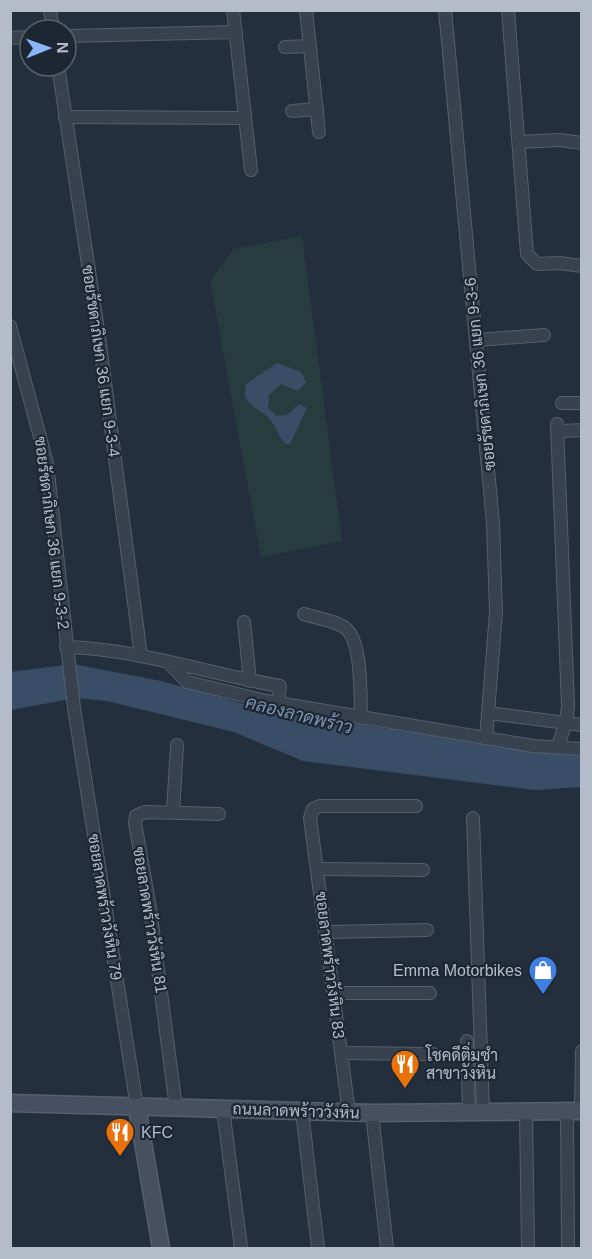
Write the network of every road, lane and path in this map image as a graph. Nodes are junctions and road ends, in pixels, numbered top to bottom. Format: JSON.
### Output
{"nodes":[{"id":1,"x":233,"y":10,"type":"edge"},
{"id":2,"x":306,"y":10,"type":"edge"},
{"id":3,"x":445,"y":10,"type":"edge"},
{"id":4,"x":508,"y":10,"type":"edge"},
{"id":5,"x":236,"y":32,"type":"junction"},
{"id":6,"x":78,"y":36,"type":"edge"},
{"id":7,"x":310,"y":46,"type":"junction"},
{"id":8,"x":285,"y":47,"type":"dead end"},
{"id":9,"x":60,"y":78,"type":"edge"},
{"id":10,"x":316,"y":109,"type":"junction"},
{"id":11,"x":292,"y":111,"type":"dead end"},
{"id":12,"x":65,"y":117,"type":"junction"},
{"id":13,"x":245,"y":118,"type":"junction"},
{"id":14,"x":319,"y":132,"type":"dead end"},
{"id":15,"x":519,"y":142,"type":"junction"},
{"id":16,"x":582,"y":143,"type":"edge"},
{"id":17,"x":251,"y":170,"type":"dead end"},
{"id":18,"x":582,"y":266,"type":"edge"},
{"id":19,"x":10,"y":326,"type":"edge"},
{"id":20,"x":544,"y":335,"type":"dead end"},
{"id":21,"x":477,"y":340,"type":"junction"},
{"id":22,"x":16,"y":372,"type":"edge"},
{"id":23,"x":562,"y":403,"type":"dead end"},
{"id":24,"x":582,"y":403,"type":"edge"},
{"id":25,"x":582,"y":430,"type":"edge"},
{"id":26,"x":303,"y":615,"type":"dead end"},
{"id":27,"x":244,"y":622,"type":"dead end"},
{"id":28,"x":66,"y":646,"type":"junction"},
{"id":29,"x":141,"y":656,"type":"junction"},
{"id":30,"x":169,"y":663,"type":"junction"},
{"id":31,"x":250,"y":681,"type":"junction"},
{"id":32,"x":278,"y":703,"type":"junction"},
{"id":33,"x":74,"y":708,"type":"joint"},
{"id":34,"x":488,"y":713,"type":"junction"},
{"id":35,"x":361,"y":718,"type":"junction"},
{"id":36,"x":566,"y":722,"type":"junction"},
{"id":37,"x":582,"y":725,"type":"edge"},
{"id":38,"x":486,"y":738,"type":"junction"},
{"id":39,"x":177,"y":745,"type":"dead end"},
{"id":40,"x":558,"y":746,"type":"junction"},
{"id":41,"x":582,"y":749,"type":"edge"},
{"id":42,"x":416,"y":806,"type":"dead end"},
{"id":43,"x":173,"y":812,"type":"junction"},
{"id":44,"x":219,"y":814,"type":"dead end"},
{"id":45,"x":473,"y":818,"type":"dead end"},
{"id":46,"x":318,"y":869,"type":"junction"},
{"id":47,"x":423,"y":870,"type":"dead end"},
{"id":48,"x":427,"y":930,"type":"dead end"},
{"id":49,"x":326,"y":932,"type":"junction"},
{"id":50,"x":334,"y":993,"type":"junction"},
{"id":51,"x":430,"y":993,"type":"dead end"},
{"id":52,"x":467,"y":1041,"type":"dead end"},
{"id":53,"x":582,"y":1051,"type":"edge"},
{"id":54,"x":341,"y":1053,"type":"junction"},
{"id":55,"x":433,"y":1054,"type":"dead end"},
{"id":56,"x":10,"y":1103,"type":"edge"},
{"id":57,"x":137,"y":1107,"type":"junction"},
{"id":58,"x":177,"y":1108,"type":"junction"},
{"id":59,"x":223,"y":1109,"type":"junction"},
{"id":60,"x":302,"y":1111,"type":"junction"},
{"id":61,"x":577,"y":1111,"type":"edge"},
{"id":62,"x":476,"y":1112,"type":"junction"},
{"id":63,"x":526,"y":1112,"type":"junction"},
{"id":64,"x":349,"y":1113,"type":"junction"},
{"id":65,"x":372,"y":1113,"type":"junction"},
{"id":66,"x":161,"y":1248,"type":"edge"},
{"id":67,"x":241,"y":1248,"type":"edge"},
{"id":68,"x":318,"y":1248,"type":"edge"},
{"id":69,"x":387,"y":1248,"type":"edge"},
{"id":70,"x":528,"y":1248,"type":"edge"},
{"id":71,"x":568,"y":1248,"type":"edge"}],
"edges":[{"from":1,"to":5,"type":"street"},
{"from":2,"to":7,"type":"street"},
{"from":3,"to":21,"type":"street","name":"ซอยรัชดาภิเษก 36 แยก 9-3-6"},
{"from":4,"to":15,"type":"street"},
{"from":5,"to":6,"type":"street"},
{"from":5,"to":13,"type":"street"},
{"from":7,"to":8,"type":"street"},
{"from":7,"to":10,"type":"street"},
{"from":9,"to":12,"type":"street","name":"ซอยรัชดาภิเษก 36 แยก 9-3-4"},
{"from":10,"to":11,"type":"street"},
{"from":10,"to":14,"type":"street"},
{"from":12,"to":13,"type":"street"},
{"from":12,"to":29,"type":"street","name":"ซอยรัชดาภิเษก 36 แยก 9-3-4"},
{"from":13,"to":17,"type":"street"},
{"from":15,"to":16,"type":"street"},
{"from":15,"to":18,"type":"street"},
{"from":19,"to":22,"type":"street","name":"ซอยรัชดาภิเษก 36 แยก 9-3-2"},
{"from":20,"to":21,"type":"street"},
{"from":21,"to":34,"type":"street","name":"ซอยรัชดาภิเษก 36 แยก 9-3-6"},
{"from":22,"to":28,"type":"street","name":"ซอยรัชดาภิเษก 36 แยก 9-3-2"},
{"from":23,"to":24,"type":"street"},
{"from":25,"to":36,"type":"street"},
{"from":26,"to":35,"type":"street"},
{"from":27,"to":31,"type":"street"},
{"from":28,"to":29,"type":"street"},
{"from":28,"to":33,"type":"street","name":"ซอยรัชดาภิเษก 36 แยก 9-3-2"},
{"from":29,"to":30,"type":"street"},
{"from":30,"to":31,"type":"street"},
{"from":30,"to":32,"type":"street"},
{"from":31,"to":32,"type":"street"},
{"from":32,"to":35,"type":"street"},
{"from":33,"to":57,"type":"street","name":"ซอยลาดพร้าววังหิน 79"},
{"from":34,"to":36,"type":"street"},
{"from":34,"to":38,"type":"street","name":"ซอยรัชดาภิเษก 36 แยก 9-3-6"},
{"from":35,"to":38,"type":"street"},
{"from":36,"to":37,"type":"street"},
{"from":36,"to":40,"type":"street"},
{"from":38,"to":40,"type":"street"},
{"from":39,"to":43,"type":"street"},
{"from":40,"to":41,"type":"street"},
{"from":42,"to":46,"type":"street","name":"ซอยลาดพร้าววังหิน 83"},
{"from":43,"to":44,"type":"street","name":"ซอยลาดพร้าววังหิน 81"},
{"from":43,"to":58,"type":"street","name":"ซอยลาดพร้าววังหิน 81"},
{"from":45,"to":62,"type":"street"},
{"from":46,"to":47,"type":"street"},
{"from":46,"to":49,"type":"street","name":"ซอยลาดพร้าววังหิน 83"},
{"from":48,"to":49,"type":"street"},
{"from":49,"to":50,"type":"street","name":"ซอยลาดพร้าววังหิน 83"},
{"from":50,"to":51,"type":"street"},
{"from":50,"to":54,"type":"street","name":"ซอยลาดพร้าววังหิน 83"},
{"from":52,"to":62,"type":"street"},
{"from":53,"to":61,"type":"street"},
{"from":54,"to":55,"type":"street"},
{"from":54,"to":64,"type":"street","name":"ซอยลาดพร้าววังหิน 83"},
{"from":56,"to":57,"type":"main road","name":"ถนนลาดพร้าววังหิน"},
{"from":57,"to":58,"type":"main road","name":"ถนนลาดพร้าววังหิน"},
{"from":57,"to":66,"type":"main road"},
{"from":58,"to":59,"type":"main road","name":"ถนนลาดพร้าววังหิน"},
{"from":59,"to":60,"type":"main road","name":"ถนนลาดพร้าววังหิน"},
{"from":59,"to":67,"type":"street"},
{"from":60,"to":64,"type":"main road","name":"ถนนลาดพร้าววังหิน"},
{"from":60,"to":68,"type":"street"},
{"from":61,"to":63,"type":"main road","name":"ถนนลาดพร้าววังหิน"},
{"from":61,"to":71,"type":"street"},
{"from":62,"to":63,"type":"main road","name":"ถนนลาดพร้าววังหิน"},
{"from":62,"to":65,"type":"main road","name":"ถนนลาดพร้าววังหิน"},
{"from":63,"to":70,"type":"street"},
{"from":64,"to":65,"type":"main road","name":"ถนนลาดพร้าววังหิน"},
{"from":65,"to":69,"type":"street"}]}
